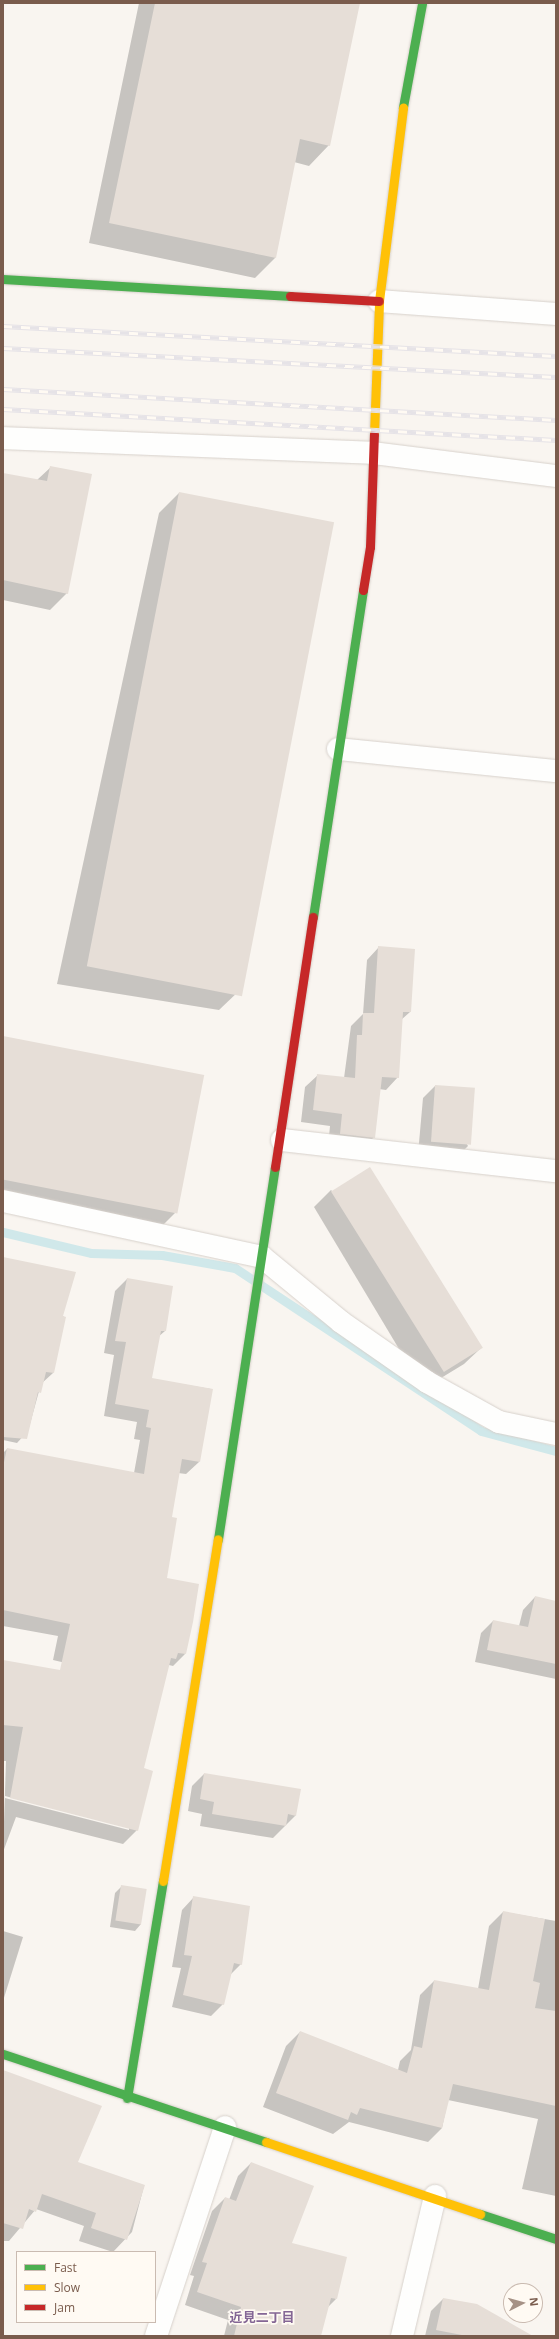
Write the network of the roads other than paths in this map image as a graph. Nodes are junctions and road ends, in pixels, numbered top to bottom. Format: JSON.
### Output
{"nodes":[{"id":1,"x":422,"y":3,"type":"edge"},
{"id":2,"x":3,"y":280,"type":"edge"},
{"id":3,"x":379,"y":302,"type":"junction"},
{"id":4,"x":556,"y":314,"type":"edge"},
{"id":5,"x":3,"y":438,"type":"edge"},
{"id":6,"x":373,"y":453,"type":"junction"},
{"id":7,"x":556,"y":476,"type":"edge"},
{"id":8,"x":338,"y":748,"type":"junction"},
{"id":9,"x":556,"y":771,"type":"edge"},
{"id":10,"x":282,"y":1140,"type":"junction"},
{"id":11,"x":556,"y":1171,"type":"edge"},
{"id":12,"x":3,"y":1201,"type":"edge"},
{"id":13,"x":262,"y":1258,"type":"junction"},
{"id":14,"x":556,"y":1434,"type":"edge"},
{"id":15,"x":3,"y":2054,"type":"edge"},
{"id":16,"x":127,"y":2098,"type":"junction"},
{"id":17,"x":225,"y":2127,"type":"junction"},
{"id":18,"x":435,"y":2196,"type":"junction"},
{"id":19,"x":556,"y":2239,"type":"edge"},
{"id":20,"x":156,"y":2336,"type":"edge"},
{"id":21,"x":402,"y":2336,"type":"edge"}],
"edges":[{"from":1,"to":3,"type":"street"},
{"from":2,"to":3,"type":"street"},
{"from":3,"to":4,"type":"street"},
{"from":3,"to":6,"type":"street"},
{"from":5,"to":6,"type":"street"},
{"from":6,"to":7,"type":"street"},
{"from":6,"to":8,"type":"street"},
{"from":8,"to":9,"type":"street"},
{"from":8,"to":10,"type":"street"},
{"from":10,"to":11,"type":"street"},
{"from":10,"to":13,"type":"street"},
{"from":12,"to":13,"type":"street"},
{"from":13,"to":14,"type":"street"},
{"from":13,"to":16,"type":"street"},
{"from":15,"to":16,"type":"street"},
{"from":16,"to":17,"type":"street"},
{"from":17,"to":18,"type":"street"},
{"from":17,"to":20,"type":"street"},
{"from":18,"to":19,"type":"street"},
{"from":18,"to":21,"type":"street"}]}
